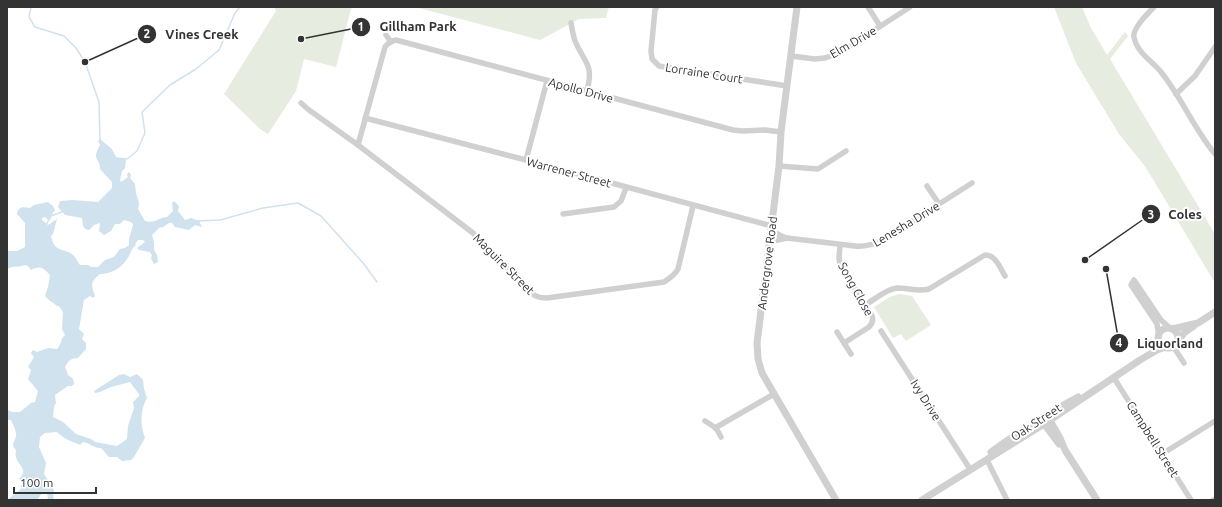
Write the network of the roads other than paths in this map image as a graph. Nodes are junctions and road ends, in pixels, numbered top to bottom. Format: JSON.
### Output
{"nodes":[{"id":1,"x":657,"y":7,"type":"edge"},
{"id":2,"x":796,"y":7,"type":"edge"},
{"id":3,"x":910,"y":7,"type":"edge"},
{"id":4,"x":1154,"y":7,"type":"edge"},
{"id":5,"x":868,"y":8,"type":"edge"},
{"id":6,"x":571,"y":22,"type":"dead end"},
{"id":7,"x":880,"y":26,"type":"junction"},
{"id":8,"x":386,"y":35,"type":"dead end"},
{"id":9,"x":391,"y":42,"type":"junction"},
{"id":10,"x":1215,"y":47,"type":"edge"},
{"id":11,"x":791,"y":56,"type":"junction"},
{"id":12,"x":547,"y":81,"type":"junction"},
{"id":13,"x":787,"y":86,"type":"junction"},
{"id":14,"x":587,"y":91,"type":"junction"},
{"id":15,"x":1176,"y":94,"type":"junction"},
{"id":16,"x":301,"y":103,"type":"dead end"},
{"id":17,"x":366,"y":118,"type":"junction"},
{"id":18,"x":781,"y":132,"type":"junction"},
{"id":19,"x":358,"y":145,"type":"junction"},
{"id":20,"x":846,"y":151,"type":"dead end"},
{"id":21,"x":1215,"y":154,"type":"edge"},
{"id":22,"x":526,"y":160,"type":"junction"},
{"id":23,"x":779,"y":166,"type":"junction"},
{"id":24,"x":972,"y":183,"type":"dead end"},
{"id":25,"x":927,"y":186,"type":"dead end"},
{"id":26,"x":626,"y":188,"type":"junction"},
{"id":27,"x":938,"y":204,"type":"junction"},
{"id":28,"x":693,"y":206,"type":"junction"},
{"id":29,"x":563,"y":214,"type":"dead end"},
{"id":30,"x":771,"y":229,"type":"junction"},
{"id":31,"x":787,"y":238,"type":"junction"},
{"id":32,"x":770,"y":242,"type":"junction"},
{"id":33,"x":840,"y":245,"type":"junction"},
{"id":34,"x":1005,"y":276,"type":"dead end"},
{"id":35,"x":865,"y":305,"type":"junction"},
{"id":36,"x":1215,"y":312,"type":"edge"},
{"id":37,"x":1204,"y":319,"type":"junction"},
{"id":38,"x":1171,"y":329,"type":"junction"},
{"id":39,"x":881,"y":331,"type":"dead end"},
{"id":40,"x":837,"y":332,"type":"dead end"},
{"id":41,"x":1159,"y":337,"type":"junction"},
{"id":42,"x":844,"y":343,"type":"junction"},
{"id":43,"x":1172,"y":345,"type":"junction"},
{"id":44,"x":851,"y":354,"type":"dead end"},
{"id":45,"x":1140,"y":360,"type":"junction"},
{"id":46,"x":1184,"y":363,"type":"dead end"},
{"id":47,"x":1114,"y":378,"type":"junction"},
{"id":48,"x":774,"y":394,"type":"junction"},
{"id":49,"x":1046,"y":420,"type":"junction"},
{"id":50,"x":705,"y":421,"type":"dead end"},
{"id":51,"x":1215,"y":421,"type":"edge"},
{"id":52,"x":715,"y":428,"type":"junction"},
{"id":53,"x":721,"y":437,"type":"dead end"},
{"id":54,"x":1162,"y":454,"type":"junction"},
{"id":55,"x":986,"y":458,"type":"junction"},
{"id":56,"x":970,"y":469,"type":"junction"},
{"id":57,"x":836,"y":500,"type":"edge"},
{"id":58,"x":922,"y":500,"type":"edge"},
{"id":59,"x":1007,"y":500,"type":"edge"},
{"id":60,"x":1097,"y":500,"type":"edge"},
{"id":61,"x":1191,"y":500,"type":"edge"}],
"edges":[{"from":1,"to":13,"type":"street","name":"Lorraine Court"},
{"from":2,"to":11,"type":"street","name":"Andergrove Road"},
{"from":3,"to":7,"type":"street","name":"Elm Drive"},
{"from":4,"to":15,"type":"street"},
{"from":5,"to":7,"type":"street"},
{"from":6,"to":14,"type":"street"},
{"from":7,"to":11,"type":"street","name":"Elm Drive"},
{"from":8,"to":9,"type":"street"},
{"from":9,"to":12,"type":"street","name":"Apollo Drive"},
{"from":9,"to":17,"type":"street"},
{"from":10,"to":15,"type":"street"},
{"from":11,"to":13,"type":"street","name":"Andergrove Road"},
{"from":12,"to":14,"type":"street","name":"Apollo Drive"},
{"from":12,"to":22,"type":"street"},
{"from":13,"to":18,"type":"street","name":"Andergrove Road"},
{"from":14,"to":18,"type":"street","name":"Apollo Drive"},
{"from":15,"to":21,"type":"street"},
{"from":16,"to":19,"type":"street","name":"Maguire Street"},
{"from":17,"to":19,"type":"street"},
{"from":17,"to":22,"type":"street","name":"Warrener Street"},
{"from":18,"to":23,"type":"street","name":"Andergrove Road"},
{"from":19,"to":28,"type":"street","name":"Maguire Street"},
{"from":20,"to":23,"type":"street"},
{"from":22,"to":26,"type":"street","name":"Warrener Street"},
{"from":23,"to":30,"type":"street","name":"Andergrove Road"},
{"from":24,"to":27,"type":"street","name":"Lenesha Drive"},
{"from":25,"to":27,"type":"street"},
{"from":26,"to":28,"type":"street","name":"Warrener Street"},
{"from":26,"to":29,"type":"street"},
{"from":27,"to":33,"type":"street","name":"Lenesha Drive"},
{"from":28,"to":30,"type":"street","name":"Warrener Street"},
{"from":30,"to":31,"type":"street","name":"Lenesha Drive"},
{"from":30,"to":32,"type":"street","name":"Andergrove Road"},
{"from":31,"to":32,"type":"street","name":"Lenesha Drive"},
{"from":31,"to":33,"type":"street","name":"Lenesha Drive"},
{"from":32,"to":48,"type":"street","name":"Andergrove Road"},
{"from":33,"to":35,"type":"street","name":"Song Close"},
{"from":34,"to":35,"type":"street"},
{"from":35,"to":42,"type":"street","name":"Song Close"},
{"from":36,"to":37,"type":"street","name":"Oak Street"},
{"from":37,"to":38,"type":"street","name":"Oak Street"},
{"from":37,"to":43,"type":"street","name":"Oak Street"},
{"from":38,"to":41,"type":"street"},
{"from":38,"to":41,"type":"street"},
{"from":38,"to":43,"type":"street"},
{"from":39,"to":56,"type":"street","name":"Ivy Drive"},
{"from":40,"to":42,"type":"street"},
{"from":41,"to":43,"type":"street"},
{"from":41,"to":45,"type":"street","name":"Oak Street"},
{"from":42,"to":44,"type":"street"},
{"from":43,"to":45,"type":"street","name":"Oak Street"},
{"from":43,"to":46,"type":"street"},
{"from":45,"to":47,"type":"street","name":"Oak Street"},
{"from":47,"to":49,"type":"street","name":"Oak Street"},
{"from":47,"to":54,"type":"street","name":"Campbell Street"},
{"from":48,"to":52,"type":"street"},
{"from":48,"to":57,"type":"street","name":"Andergrove Road"},
{"from":49,"to":55,"type":"street","name":"Oak Street"},
{"from":49,"to":60,"type":"street"},
{"from":50,"to":52,"type":"street"},
{"from":51,"to":54,"type":"street"},
{"from":52,"to":53,"type":"street"},
{"from":54,"to":61,"type":"street","name":"Campbell Street"},
{"from":55,"to":56,"type":"street","name":"Oak Street"},
{"from":55,"to":59,"type":"street"},
{"from":56,"to":58,"type":"street","name":"Oak Street"}]}
